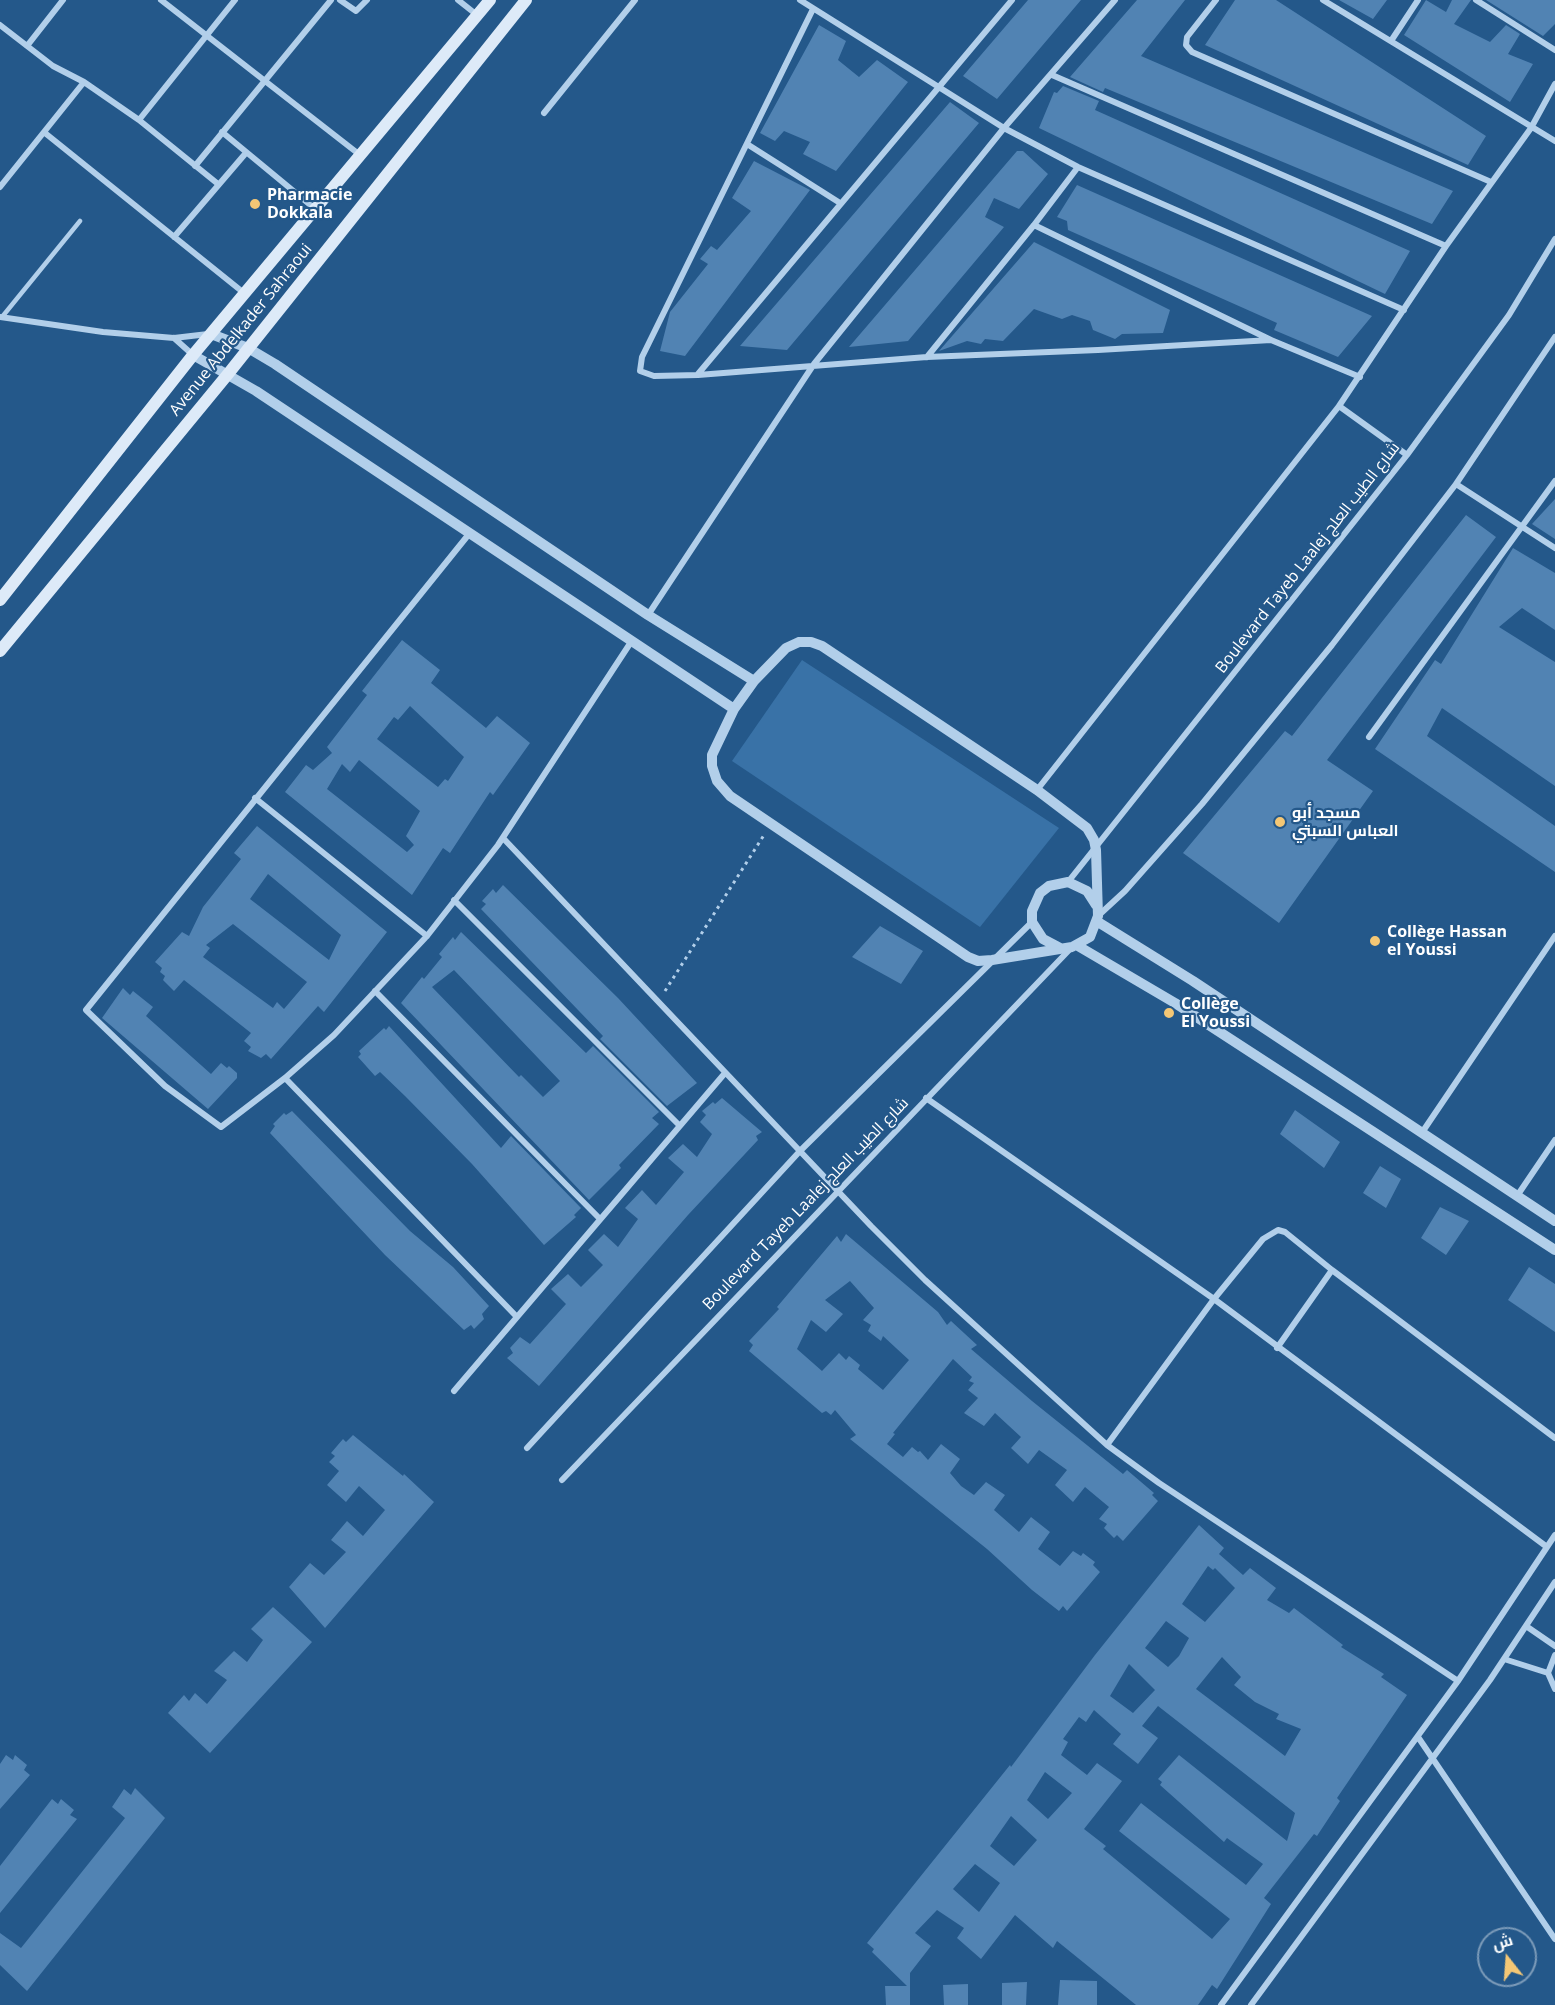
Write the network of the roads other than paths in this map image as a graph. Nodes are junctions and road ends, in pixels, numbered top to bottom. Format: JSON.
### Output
{"nodes":[{"id":1,"x":63,"y":0,"type":"edge"},
{"id":2,"x":161,"y":0,"type":"edge"},
{"id":3,"x":235,"y":0,"type":"edge"},
{"id":4,"x":331,"y":0,"type":"edge"},
{"id":5,"x":340,"y":0,"type":"edge"},
{"id":6,"x":367,"y":0,"type":"edge"},
{"id":7,"x":458,"y":0,"type":"edge"},
{"id":8,"x":490,"y":0,"type":"edge"},
{"id":9,"x":526,"y":0,"type":"edge"},
{"id":10,"x":635,"y":0,"type":"edge"},
{"id":11,"x":800,"y":0,"type":"edge"},
{"id":12,"x":1012,"y":0,"type":"edge"},
{"id":13,"x":1115,"y":0,"type":"edge"},
{"id":14,"x":1216,"y":0,"type":"edge"},
{"id":15,"x":1323,"y":0,"type":"edge"},
{"id":16,"x":1418,"y":0,"type":"edge"},
{"id":17,"x":1476,"y":0,"type":"edge"},
{"id":18,"x":813,"y":9,"type":"junction"},
{"id":19,"x":477,"y":15,"type":"junction"},
{"id":20,"x":0,"y":25,"type":"edge"},
{"id":21,"x":207,"y":35,"type":"junction"},
{"id":22,"x":1391,"y":41,"type":"junction"},
{"id":23,"x":27,"y":46,"type":"junction"},
{"id":24,"x":1555,"y":50,"type":"edge"},
{"id":25,"x":1052,"y":75,"type":"junction"},
{"id":26,"x":264,"y":80,"type":"junction"},
{"id":27,"x":84,"y":82,"type":"junction"},
{"id":28,"x":1555,"y":84,"type":"edge"},
{"id":29,"x":940,"y":87,"type":"junction"},
{"id":30,"x":544,"y":113,"type":"dead end"},
{"id":31,"x":139,"y":120,"type":"junction"},
{"id":32,"x":1004,"y":128,"type":"junction"},
{"id":33,"x":1530,"y":128,"type":"junction"},
{"id":34,"x":222,"y":132,"type":"junction"},
{"id":35,"x":45,"y":133,"type":"junction"},
{"id":36,"x":1555,"y":141,"type":"edge"},
{"id":37,"x":747,"y":144,"type":"junction"},
{"id":38,"x":245,"y":154,"type":"junction"},
{"id":39,"x":360,"y":154,"type":"junction"},
{"id":40,"x":195,"y":166,"type":"junction"},
{"id":41,"x":1078,"y":167,"type":"junction"},
{"id":42,"x":1491,"y":182,"type":"junction"},
{"id":43,"x":218,"y":184,"type":"junction"},
{"id":44,"x":0,"y":187,"type":"edge"},
{"id":45,"x":840,"y":203,"type":"junction"},
{"id":46,"x":314,"y":208,"type":"junction"},
{"id":47,"x":80,"y":221,"type":"dead end"},
{"id":48,"x":1034,"y":225,"type":"junction"},
{"id":49,"x":174,"y":237,"type":"junction"},
{"id":50,"x":1555,"y":239,"type":"edge"},
{"id":51,"x":1446,"y":246,"type":"junction"},
{"id":52,"x":244,"y":292,"type":"junction"},
{"id":53,"x":1404,"y":310,"type":"junction"},
{"id":54,"x":1,"y":317,"type":"edge"},
{"id":55,"x":211,"y":334,"type":"junction"},
{"id":56,"x":1555,"y":337,"type":"edge"},
{"id":57,"x":174,"y":338,"type":"junction"},
{"id":58,"x":1271,"y":340,"type":"junction"},
{"id":59,"x":248,"y":348,"type":"junction"},
{"id":60,"x":193,"y":355,"type":"junction"},
{"id":61,"x":927,"y":357,"type":"junction"},
{"id":62,"x":814,"y":364,"type":"junction"},
{"id":63,"x":228,"y":374,"type":"junction"},
{"id":64,"x":698,"y":375,"type":"junction"},
{"id":65,"x":1360,"y":376,"type":"junction"},
{"id":66,"x":1339,"y":406,"type":"junction"},
{"id":67,"x":1407,"y":455,"type":"junction"},
{"id":68,"x":1555,"y":481,"type":"edge"},
{"id":69,"x":1456,"y":484,"type":"junction"},
{"id":70,"x":1524,"y":526,"type":"junction"},
{"id":71,"x":469,"y":534,"type":"junction"},
{"id":72,"x":1555,"y":548,"type":"edge"},
{"id":73,"x":0,"y":600,"type":"edge"},
{"id":74,"x":648,"y":615,"type":"junction"},
{"id":75,"x":631,"y":642,"type":"junction"},
{"id":76,"x":0,"y":651,"type":"edge"},
{"id":77,"x":754,"y":681,"type":"junction"},
{"id":78,"x":734,"y":709,"type":"junction"},
{"id":79,"x":1369,"y":737,"type":"dead end"},
{"id":80,"x":1037,"y":790,"type":"junction"},
{"id":81,"x":255,"y":798,"type":"junction"},
{"id":82,"x":503,"y":838,"type":"junction"},
{"id":83,"x":1096,"y":850,"type":"junction"},
{"id":84,"x":1068,"y":882,"type":"junction"},
{"id":85,"x":454,"y":900,"type":"junction"},
{"id":86,"x":1098,"y":915,"type":"junction"},
{"id":87,"x":1032,"y":922,"type":"junction"},
{"id":88,"x":427,"y":936,"type":"junction"},
{"id":89,"x":1555,"y":936,"type":"edge"},
{"id":90,"x":1070,"y":947,"type":"junction"},
{"id":91,"x":992,"y":960,"type":"junction"},
{"id":92,"x":375,"y":991,"type":"junction"},
{"id":93,"x":725,"y":1073,"type":"junction"},
{"id":94,"x":285,"y":1078,"type":"junction"},
{"id":95,"x":926,"y":1098,"type":"junction"},
{"id":96,"x":680,"y":1126,"type":"junction"},
{"id":97,"x":1421,"y":1134,"type":"junction"},
{"id":98,"x":1555,"y":1140,"type":"edge"},
{"id":99,"x":801,"y":1150,"type":"junction"},
{"id":100,"x":838,"y":1189,"type":"junction"},
{"id":101,"x":1517,"y":1196,"type":"junction"},
{"id":102,"x":600,"y":1219,"type":"junction"},
{"id":103,"x":1555,"y":1221,"type":"edge"},
{"id":104,"x":1555,"y":1250,"type":"edge"},
{"id":105,"x":1332,"y":1270,"type":"junction"},
{"id":106,"x":1214,"y":1299,"type":"junction"},
{"id":107,"x":517,"y":1317,"type":"junction"},
{"id":108,"x":1276,"y":1348,"type":"junction"},
{"id":109,"x":454,"y":1391,"type":"dead end"},
{"id":110,"x":1555,"y":1438,"type":"edge"},
{"id":111,"x":1107,"y":1445,"type":"junction"},
{"id":112,"x":527,"y":1448,"type":"dead end"},
{"id":113,"x":562,"y":1480,"type":"dead end"},
{"id":114,"x":1555,"y":1535,"type":"edge"},
{"id":115,"x":1547,"y":1547,"type":"junction"},
{"id":116,"x":1555,"y":1582,"type":"edge"},
{"id":117,"x":1526,"y":1626,"type":"junction"},
{"id":118,"x":1555,"y":1646,"type":"edge"},
{"id":119,"x":1555,"y":1655,"type":"edge"},
{"id":120,"x":1504,"y":1659,"type":"junction"},
{"id":121,"x":1548,"y":1673,"type":"junction"},
{"id":122,"x":1458,"y":1681,"type":"junction"},
{"id":123,"x":1555,"y":1689,"type":"edge"},
{"id":124,"x":1418,"y":1737,"type":"junction"},
{"id":125,"x":1433,"y":1758,"type":"junction"},
{"id":126,"x":1555,"y":1939,"type":"edge"},
{"id":127,"x":1221,"y":2005,"type":"edge"},
{"id":128,"x":1251,"y":2005,"type":"edge"}],
"edges":[{"from":1,"to":23,"type":"street"},
{"from":2,"to":21,"type":"street"},
{"from":3,"to":21,"type":"street"},
{"from":4,"to":26,"type":"street"},
{"from":5,"to":6,"type":"street"},
{"from":7,"to":19,"type":"street"},
{"from":8,"to":19,"type":"main road","name":"Avenue Abdelkader Sahraoui"},
{"from":9,"to":59,"type":"main road","name":"Avenue Abdelkader Sahraoui"},
{"from":10,"to":30,"type":"street"},
{"from":11,"to":18,"type":"street"},
{"from":12,"to":29,"type":"street"},
{"from":13,"to":25,"type":"street"},
{"from":14,"to":42,"type":"street"},
{"from":15,"to":22,"type":"street"},
{"from":16,"to":22,"type":"street"},
{"from":17,"to":24,"type":"street"},
{"from":18,"to":29,"type":"street"},
{"from":18,"to":37,"type":"street"},
{"from":19,"to":39,"type":"main road","name":"Avenue Abdelkader Sahraoui"},
{"from":20,"to":23,"type":"street"},
{"from":21,"to":26,"type":"street"},
{"from":21,"to":31,"type":"street"},
{"from":22,"to":33,"type":"street"},
{"from":23,"to":27,"type":"street"},
{"from":25,"to":32,"type":"street"},
{"from":25,"to":51,"type":"street"},
{"from":26,"to":34,"type":"street"},
{"from":26,"to":39,"type":"street"},
{"from":27,"to":31,"type":"street"},
{"from":27,"to":35,"type":"street"},
{"from":28,"to":33,"type":"street"},
{"from":29,"to":32,"type":"street"},
{"from":29,"to":45,"type":"street"},
{"from":31,"to":40,"type":"street"},
{"from":32,"to":41,"type":"street"},
{"from":32,"to":62,"type":"street"},
{"from":33,"to":36,"type":"street"},
{"from":33,"to":42,"type":"street"},
{"from":34,"to":38,"type":"street"},
{"from":34,"to":40,"type":"street"},
{"from":35,"to":44,"type":"street"},
{"from":35,"to":49,"type":"street"},
{"from":37,"to":45,"type":"street"},
{"from":37,"to":64,"type":"street"},
{"from":38,"to":43,"type":"street"},
{"from":38,"to":46,"type":"street"},
{"from":39,"to":46,"type":"main road","name":"Avenue Abdelkader Sahraoui"},
{"from":40,"to":43,"type":"street"},
{"from":41,"to":48,"type":"street"},
{"from":41,"to":53,"type":"street"},
{"from":42,"to":51,"type":"street"},
{"from":43,"to":49,"type":"street"},
{"from":45,"to":64,"type":"street"},
{"from":46,"to":52,"type":"main road","name":"Avenue Abdelkader Sahraoui"},
{"from":47,"to":54,"type":"lane"},
{"from":48,"to":58,"type":"street"},
{"from":48,"to":61,"type":"street"},
{"from":49,"to":52,"type":"street"},
{"from":50,"to":67,"type":"street","name":"Boulevard Tayeb Laalej شارع الطيب العلج"},
{"from":51,"to":53,"type":"street"},
{"from":52,"to":55,"type":"main road","name":"Avenue Abdelkader Sahraoui"},
{"from":53,"to":65,"type":"street"},
{"from":54,"to":57,"type":"street"},
{"from":55,"to":57,"type":"street"},
{"from":55,"to":59,"type":"street"},
{"from":55,"to":60,"type":"main road","name":"Avenue Abdelkader Sahraoui"},
{"from":56,"to":69,"type":"street"},
{"from":57,"to":60,"type":"street"},
{"from":58,"to":61,"type":"street"},
{"from":58,"to":65,"type":"street"},
{"from":59,"to":63,"type":"main road","name":"Avenue Abdelkader Sahraoui"},
{"from":59,"to":74,"type":"street"},
{"from":60,"to":63,"type":"street"},
{"from":60,"to":73,"type":"main road","name":"Avenue Abdelkader Sahraoui"},
{"from":61,"to":62,"type":"street"},
{"from":62,"to":64,"type":"street"},
{"from":62,"to":74,"type":"street"},
{"from":63,"to":71,"type":"street"},
{"from":63,"to":76,"type":"main road","name":"Avenue Abdelkader Sahraoui"},
{"from":65,"to":66,"type":"street"},
{"from":66,"to":67,"type":"street"},
{"from":66,"to":80,"type":"street"},
{"from":67,"to":83,"type":"street","name":"Boulevard Tayeb Laalej شارع الطيب العلج"},
{"from":68,"to":70,"type":"street"},
{"from":69,"to":70,"type":"street"},
{"from":69,"to":86,"type":"street"},
{"from":70,"to":72,"type":"street"},
{"from":70,"to":79,"type":"street"},
{"from":71,"to":75,"type":"street"},
{"from":71,"to":81,"type":"street"},
{"from":74,"to":77,"type":"street"},
{"from":75,"to":78,"type":"street"},
{"from":75,"to":82,"type":"street"},
{"from":77,"to":78,"type":"street"},
{"from":77,"to":80,"type":"street"},
{"from":78,"to":91,"type":"street"},
{"from":80,"to":83,"type":"street"},
{"from":81,"to":88,"type":"street"},
{"from":81,"to":94,"type":"street"},
{"from":82,"to":85,"type":"street"},
{"from":82,"to":93,"type":"street"},
{"from":83,"to":84,"type":"street","name":"Boulevard Tayeb Laalej شارع الطيب العلج"},
{"from":83,"to":86,"type":"street"},
{"from":84,"to":86,"type":"street"},
{"from":84,"to":87,"type":"street"},
{"from":85,"to":88,"type":"street"},
{"from":85,"to":96,"type":"street"},
{"from":86,"to":90,"type":"street"},
{"from":86,"to":97,"type":"street"},
{"from":87,"to":90,"type":"street"},
{"from":87,"to":91,"type":"street"},
{"from":88,"to":92,"type":"street"},
{"from":89,"to":97,"type":"street"},
{"from":90,"to":91,"type":"street"},
{"from":90,"to":95,"type":"street","name":"Boulevard Tayeb Laalej شارع الطيب العلج"},
{"from":90,"to":104,"type":"street"},
{"from":91,"to":99,"type":"street"},
{"from":92,"to":94,"type":"street"},
{"from":92,"to":102,"type":"street"},
{"from":93,"to":96,"type":"street"},
{"from":93,"to":99,"type":"street"},
{"from":94,"to":107,"type":"street"},
{"from":95,"to":100,"type":"street","name":"Boulevard Tayeb Laalej شارع الطيب العلج"},
{"from":95,"to":106,"type":"street"},
{"from":96,"to":102,"type":"street"},
{"from":97,"to":101,"type":"street"},
{"from":98,"to":101,"type":"street"},
{"from":99,"to":100,"type":"street"},
{"from":99,"to":112,"type":"street"},
{"from":100,"to":111,"type":"street"},
{"from":100,"to":113,"type":"street","name":"Boulevard Tayeb Laalej شارع الطيب العلج"},
{"from":101,"to":103,"type":"street"},
{"from":102,"to":107,"type":"street"},
{"from":105,"to":106,"type":"street"},
{"from":105,"to":108,"type":"street"},
{"from":105,"to":110,"type":"street"},
{"from":106,"to":108,"type":"street"},
{"from":106,"to":111,"type":"street"},
{"from":107,"to":109,"type":"street"},
{"from":108,"to":115,"type":"street"},
{"from":111,"to":122,"type":"street"},
{"from":114,"to":115,"type":"street"},
{"from":115,"to":122,"type":"street"},
{"from":116,"to":117,"type":"street"},
{"from":117,"to":118,"type":"street"},
{"from":117,"to":120,"type":"street"},
{"from":119,"to":121,"type":"street"},
{"from":120,"to":121,"type":"street"},
{"from":120,"to":125,"type":"street"},
{"from":121,"to":123,"type":"street"},
{"from":122,"to":124,"type":"street"},
{"from":124,"to":125,"type":"street"},
{"from":124,"to":127,"type":"street"},
{"from":125,"to":126,"type":"street"},
{"from":125,"to":128,"type":"street"}]}
